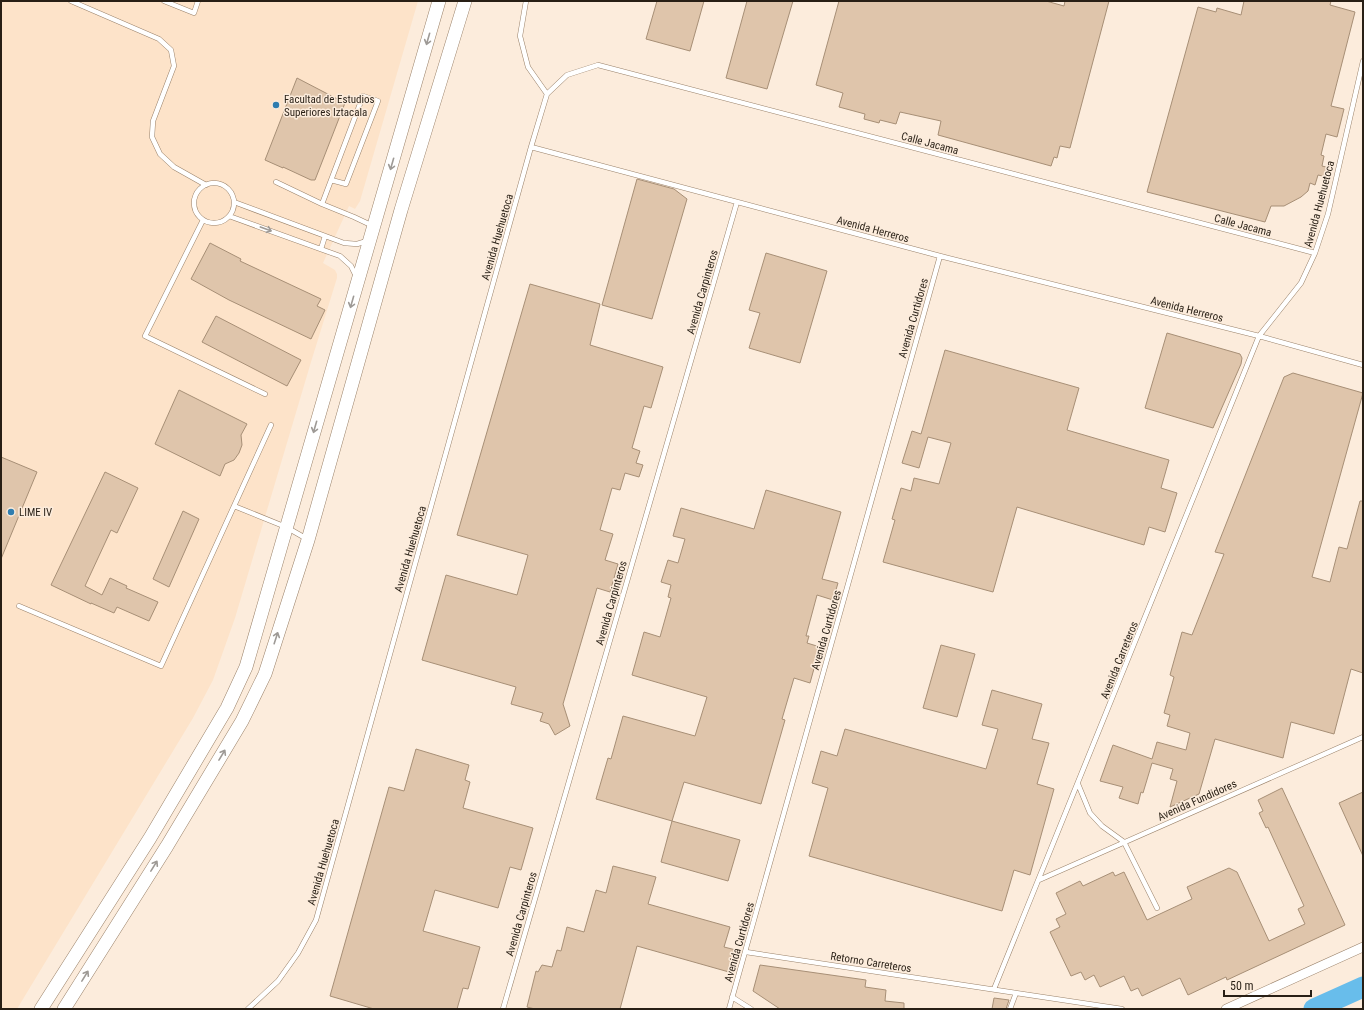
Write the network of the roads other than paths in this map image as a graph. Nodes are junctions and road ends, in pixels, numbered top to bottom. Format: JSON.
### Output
{"nodes":[{"id":1,"x":72,"y":1,"type":"edge"},
{"id":2,"x":164,"y":1,"type":"edge"},
{"id":3,"x":198,"y":1,"type":"edge"},
{"id":4,"x":438,"y":1,"type":"edge"},
{"id":5,"x":465,"y":1,"type":"edge"},
{"id":6,"x":526,"y":1,"type":"edge"},
{"id":7,"x":85,"y":3,"type":"edge"},
{"id":8,"x":1363,"y":61,"type":"edge"},
{"id":9,"x":547,"y":94,"type":"junction"},
{"id":10,"x":531,"y":147,"type":"junction"},
{"id":11,"x":331,"y":180,"type":"junction"},
{"id":12,"x":276,"y":182,"type":"dead end"},
{"id":13,"x":206,"y":185,"type":"junction"},
{"id":14,"x":234,"y":202,"type":"junction"},
{"id":15,"x":737,"y":202,"type":"junction"},
{"id":16,"x":322,"y":204,"type":"junction"},
{"id":17,"x":381,"y":204,"type":"junction"},
{"id":18,"x":401,"y":210,"type":"junction"},
{"id":19,"x":229,"y":216,"type":"junction"},
{"id":20,"x":203,"y":220,"type":"junction"},
{"id":21,"x":372,"y":233,"type":"junction"},
{"id":22,"x":324,"y":236,"type":"junction"},
{"id":23,"x":321,"y":249,"type":"junction"},
{"id":24,"x":1315,"y":253,"type":"junction"},
{"id":25,"x":940,"y":256,"type":"junction"},
{"id":26,"x":358,"y":280,"type":"junction"},
{"id":27,"x":1259,"y":336,"type":"junction"},
{"id":28,"x":1363,"y":365,"type":"edge"},
{"id":29,"x":265,"y":394,"type":"dead end"},
{"id":30,"x":271,"y":425,"type":"dead end"},
{"id":31,"x":234,"y":506,"type":"junction"},
{"id":32,"x":286,"y":527,"type":"junction"},
{"id":33,"x":308,"y":540,"type":"junction"},
{"id":34,"x":19,"y":606,"type":"dead end"},
{"id":35,"x":1363,"y":737,"type":"edge"},
{"id":36,"x":1078,"y":784,"type":"junction"},
{"id":37,"x":1124,"y":842,"type":"junction"},
{"id":38,"x":1039,"y":880,"type":"junction"},
{"id":39,"x":1157,"y":908,"type":"dead end"},
{"id":40,"x":1363,"y":947,"type":"edge"},
{"id":41,"x":746,"y":952,"type":"junction"},
{"id":42,"x":994,"y":989,"type":"junction"},
{"id":43,"x":1016,"y":993,"type":"junction"},
{"id":44,"x":732,"y":997,"type":"junction"},
{"id":45,"x":41,"y":1009,"type":"edge"},
{"id":46,"x":64,"y":1009,"type":"edge"},
{"id":47,"x":248,"y":1009,"type":"edge"},
{"id":48,"x":503,"y":1009,"type":"edge"},
{"id":49,"x":729,"y":1009,"type":"edge"},
{"id":50,"x":751,"y":1009,"type":"edge"},
{"id":51,"x":1010,"y":1009,"type":"edge"},
{"id":52,"x":1122,"y":1009,"type":"edge"},
{"id":53,"x":1226,"y":1009,"type":"edge"}],
"edges":[{"from":1,"to":7,"type":"lane"},
{"from":2,"to":3,"type":"lane"},
{"from":4,"to":17,"type":"main road","one_way":true},
{"from":5,"to":18,"type":"main road"},
{"from":6,"to":9,"type":"lane"},
{"from":7,"to":13,"type":"lane"},
{"from":8,"to":24,"type":"lane","name":"Avenida Huehuetoca"},
{"from":9,"to":10,"type":"lane"},
{"from":9,"to":24,"type":"lane","name":"Calle Jacama"},
{"from":10,"to":15,"type":"lane","name":"Avenida Herreros"},
{"from":10,"to":47,"type":"lane","name":"Avenida Huehuetoca"},
{"from":11,"to":11,"type":"lane"},
{"from":11,"to":16,"type":"lane"},
{"from":12,"to":16,"type":"lane"},
{"from":13,"to":14,"type":"lane"},
{"from":13,"to":20,"type":"lane"},
{"from":14,"to":19,"type":"lane"},
{"from":14,"to":22,"type":"lane"},
{"from":15,"to":25,"type":"lane","name":"Avenida Herreros"},
{"from":15,"to":48,"type":"lane","name":"Avenida Carpinteros"},
{"from":16,"to":21,"type":"lane"},
{"from":17,"to":18,"type":"main road"},
{"from":17,"to":21,"type":"main road"},
{"from":18,"to":33,"type":"main road"},
{"from":19,"to":20,"type":"lane"},
{"from":19,"to":23,"type":"lane","one_way":true},
{"from":20,"to":29,"type":"lane"},
{"from":21,"to":22,"type":"lane"},
{"from":21,"to":26,"type":"main road"},
{"from":22,"to":23,"type":"lane"},
{"from":23,"to":26,"type":"lane"},
{"from":24,"to":27,"type":"lane","name":"Avenida Huehuetoca"},
{"from":25,"to":27,"type":"lane","name":"Avenida Herreros"},
{"from":25,"to":41,"type":"lane","name":"Avenida Curtidores"},
{"from":26,"to":32,"type":"main road","one_way":true},
{"from":27,"to":28,"type":"lane","name":"Avenida Herreros"},
{"from":27,"to":36,"type":"lane","name":"Avenida Carreteros"},
{"from":30,"to":31,"type":"lane"},
{"from":31,"to":32,"type":"lane"},
{"from":31,"to":34,"type":"lane"},
{"from":32,"to":33,"type":"lane"},
{"from":32,"to":45,"type":"main road"},
{"from":46,"to":33,"type":"main road","one_way":true},
{"from":35,"to":37,"type":"lane","name":"Avenida Fundidores"},
{"from":36,"to":37,"type":"lane"},
{"from":36,"to":38,"type":"lane","name":"Avenida Carreteros"},
{"from":37,"to":38,"type":"lane","name":"Avenida Fundidores"},
{"from":37,"to":39,"type":"lane"},
{"from":38,"to":42,"type":"lane","name":"Avenida Carreteros"},
{"from":40,"to":53,"type":"street"},
{"from":41,"to":42,"type":"lane","name":"Retorno Carreteros"},
{"from":41,"to":44,"type":"lane","name":"Avenida Curtidores"},
{"from":42,"to":43,"type":"lane","name":"Retorno Carreteros"},
{"from":43,"to":51,"type":"lane"},
{"from":43,"to":52,"type":"lane","name":"Retorno Carreteros"},
{"from":44,"to":49,"type":"lane","name":"Avenida Curtidores"},
{"from":44,"to":50,"type":"lane"}]}
